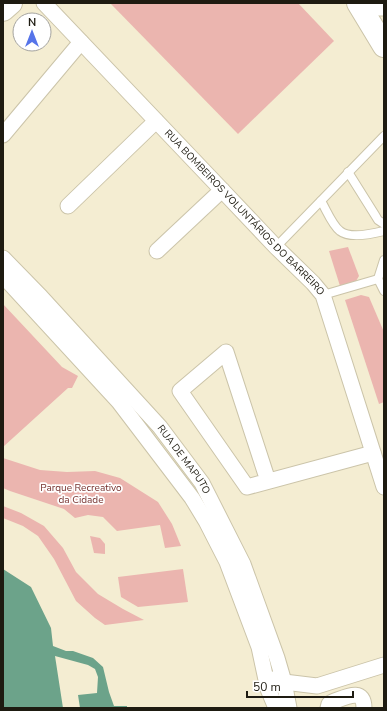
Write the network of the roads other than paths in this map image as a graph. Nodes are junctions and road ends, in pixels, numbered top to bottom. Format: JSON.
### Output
{"nodes":[{"id":1,"x":11,"y":3,"type":"edge"},
{"id":2,"x":44,"y":3,"type":"edge"},
{"id":3,"x":358,"y":3,"type":"edge"},
{"id":4,"x":368,"y":3,"type":"edge"},
{"id":5,"x":384,"y":8,"type":"edge"},
{"id":6,"x":3,"y":10,"type":"edge"},
{"id":7,"x":81,"y":42,"type":"junction"},
{"id":8,"x":384,"y":46,"type":"edge"},
{"id":9,"x":156,"y":121,"type":"junction"},
{"id":10,"x":3,"y":135,"type":"edge"},
{"id":11,"x":384,"y":136,"type":"edge"},
{"id":12,"x":348,"y":172,"type":"junction"},
{"id":13,"x":222,"y":190,"type":"junction"},
{"id":14,"x":321,"y":201,"type":"junction"},
{"id":15,"x":68,"y":206,"type":"dead end"},
{"id":16,"x":384,"y":224,"type":"edge"},
{"id":17,"x":384,"y":231,"type":"edge"},
{"id":18,"x":276,"y":247,"type":"junction"},
{"id":19,"x":157,"y":251,"type":"dead end"},
{"id":20,"x":3,"y":258,"type":"edge"},
{"id":21,"x":384,"y":260,"type":"edge"},
{"id":22,"x":3,"y":276,"type":"edge"},
{"id":23,"x":378,"y":279,"type":"junction"},
{"id":24,"x":384,"y":291,"type":"edge"},
{"id":25,"x":323,"y":296,"type":"junction"},
{"id":26,"x":373,"y":453,"type":"junction"},
{"id":27,"x":268,"y":481,"type":"junction"},
{"id":28,"x":384,"y":487,"type":"edge"},
{"id":29,"x":259,"y":648,"type":"junction"},
{"id":30,"x":384,"y":665,"type":"edge"},
{"id":31,"x":284,"y":682,"type":"junction"},
{"id":32,"x":276,"y":708,"type":"edge"},
{"id":33,"x":289,"y":708,"type":"edge"},
{"id":34,"x":328,"y":708,"type":"edge"},
{"id":35,"x":364,"y":708,"type":"edge"}],
"edges":[{"from":1,"to":6,"type":"main road"},
{"from":2,"to":7,"type":"street","name":"RUA BOMBEIROS VOLUNTÁRIOS DO BARREIRO"},
{"from":3,"to":8,"type":"main road"},
{"from":4,"to":5,"type":"street"},
{"from":7,"to":9,"type":"street","name":"RUA BOMBEIROS VOLUNTÁRIOS DO BARREIRO"},
{"from":7,"to":10,"type":"street"},
{"from":9,"to":13,"type":"street","name":"RUA BOMBEIROS VOLUNTÁRIOS DO BARREIRO"},
{"from":9,"to":15,"type":"street"},
{"from":11,"to":12,"type":"lane"},
{"from":12,"to":14,"type":"lane"},
{"from":12,"to":16,"type":"lane"},
{"from":13,"to":18,"type":"street","name":"RUA BOMBEIROS VOLUNTÁRIOS DO BARREIRO"},
{"from":13,"to":19,"type":"street"},
{"from":14,"to":17,"type":"lane"},
{"from":14,"to":18,"type":"lane"},
{"from":18,"to":25,"type":"street","name":"RUA BOMBEIROS VOLUNTÁRIOS DO BARREIRO"},
{"from":20,"to":31,"type":"street","name":"RUA DE MAPUTO"},
{"from":21,"to":23,"type":"lane"},
{"from":22,"to":29,"type":"street","name":"RUA DE MAPUTO"},
{"from":23,"to":24,"type":"lane"},
{"from":23,"to":25,"type":"lane"},
{"from":25,"to":26,"type":"street","name":"RUA BOMBEIROS VOLUNTÁRIOS DO BARREIRO"},
{"from":26,"to":27,"type":"street"},
{"from":26,"to":28,"type":"street","name":"RUA BOMBEIROS VOLUNTÁRIOS DO BARREIRO"},
{"from":27,"to":27,"type":"street"},
{"from":29,"to":31,"type":"street"},
{"from":29,"to":32,"type":"street","name":"RUA DE MAPUTO"},
{"from":30,"to":31,"type":"street"},
{"from":31,"to":33,"type":"street","name":"RUA DE MAPUTO"},
{"from":34,"to":35,"type":"street"}]}
